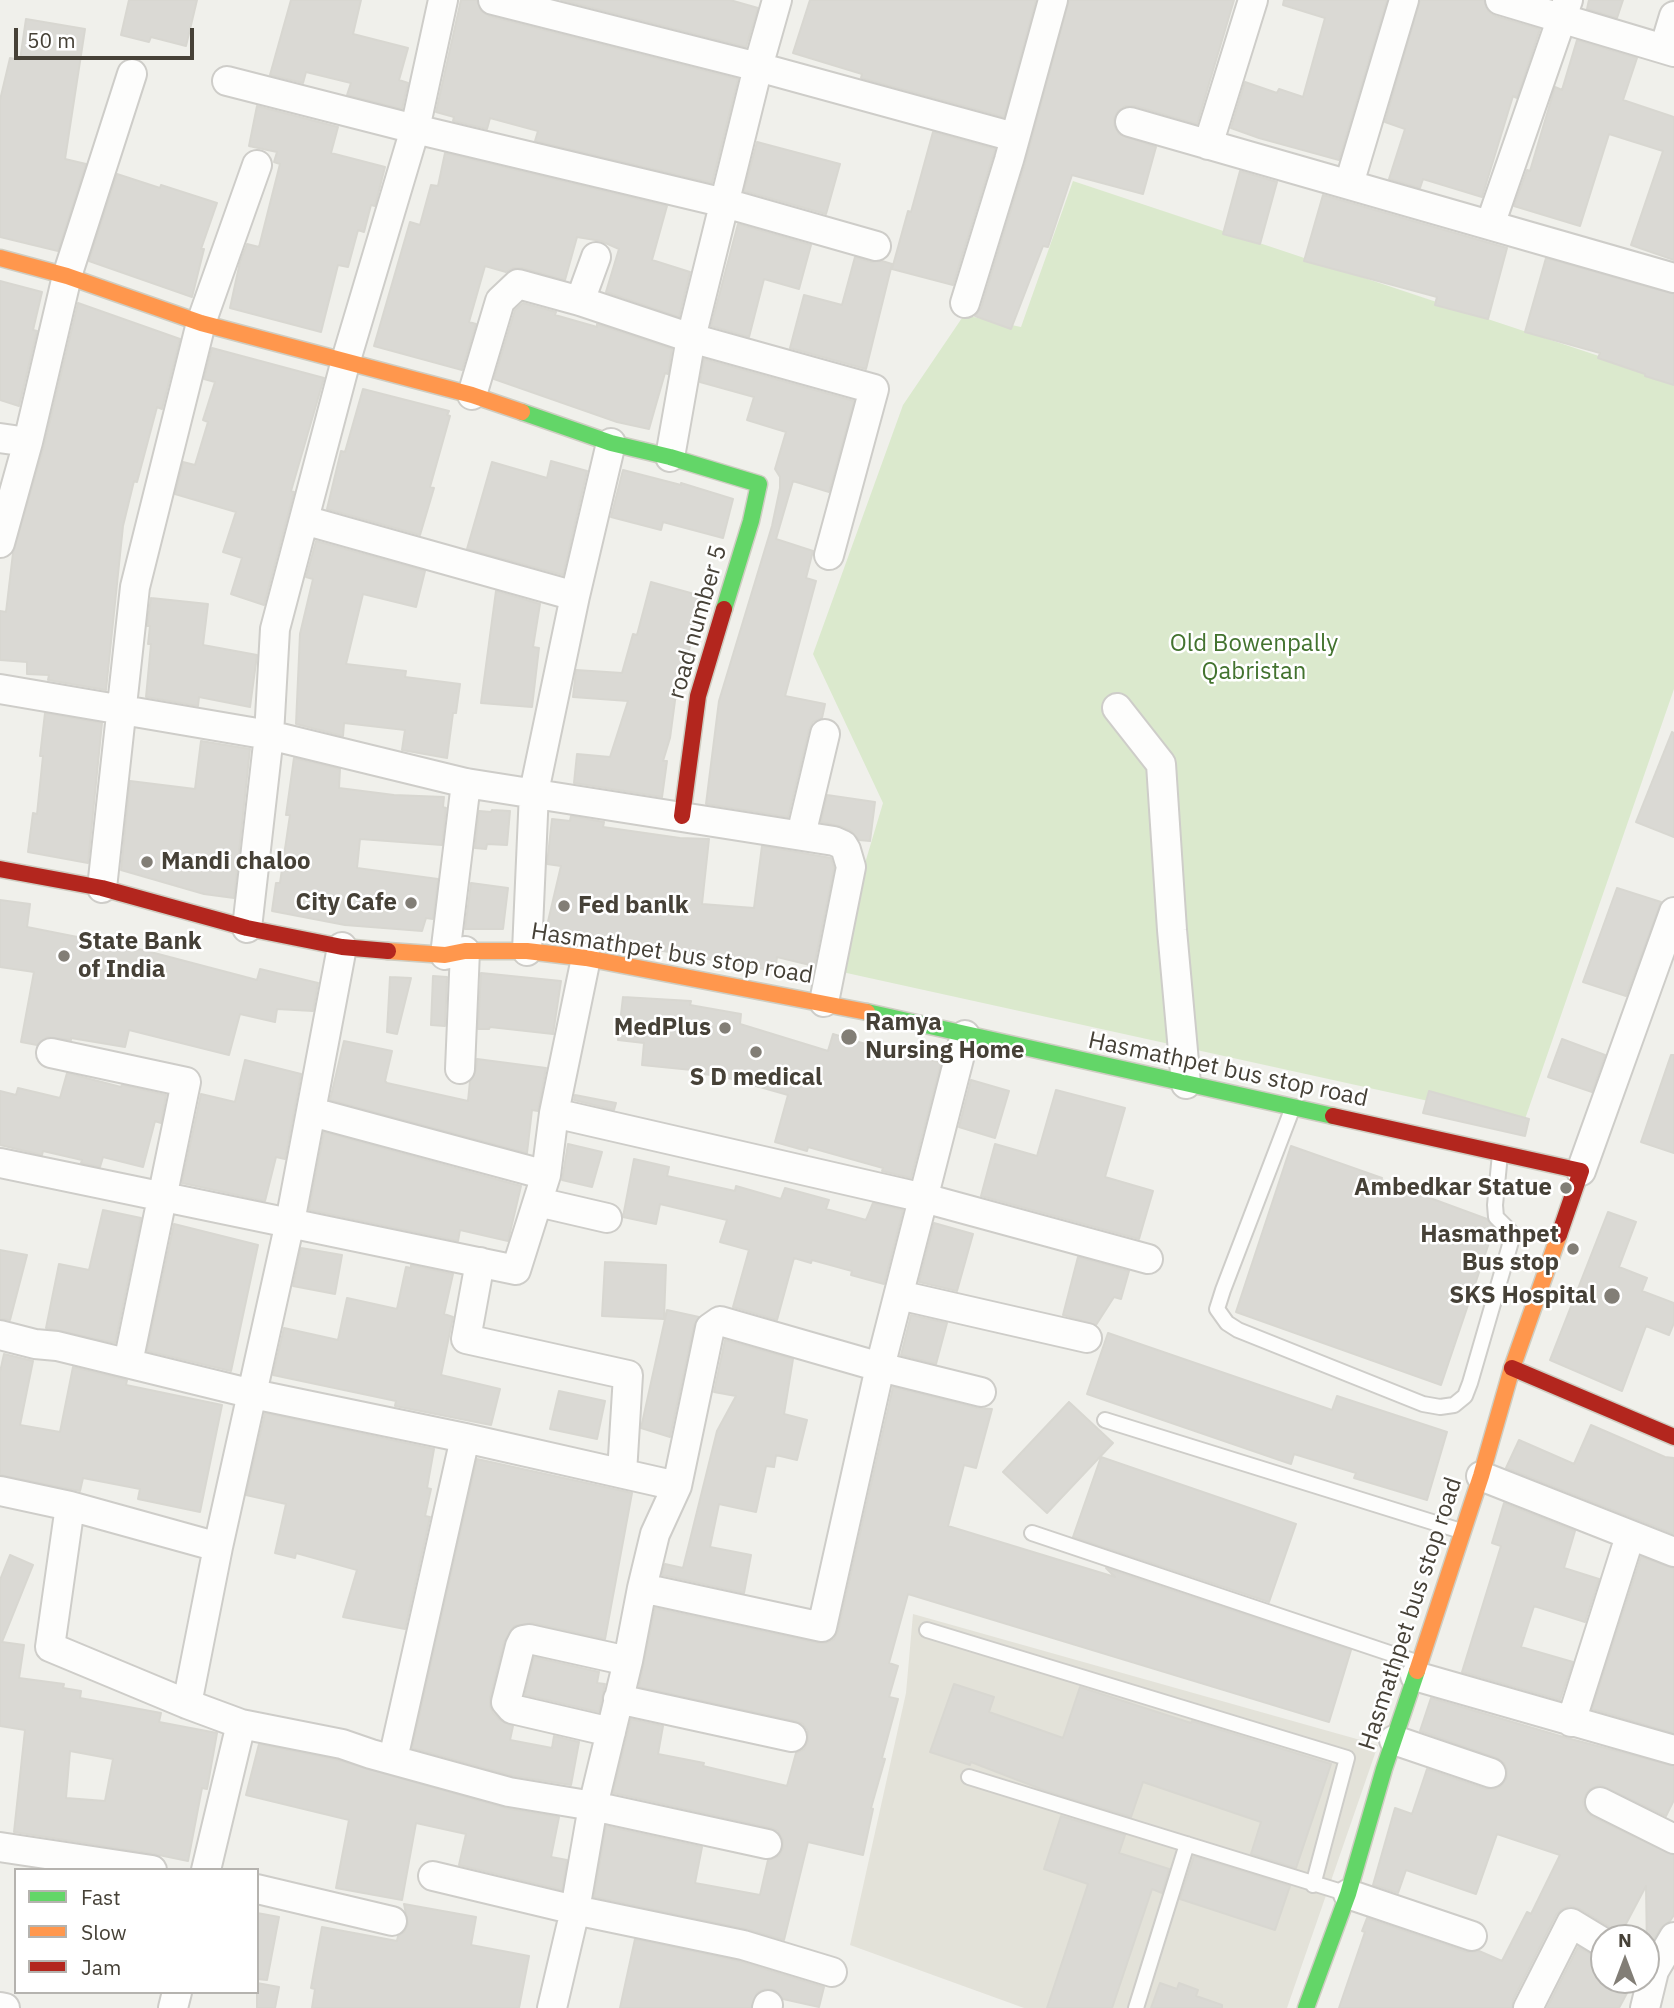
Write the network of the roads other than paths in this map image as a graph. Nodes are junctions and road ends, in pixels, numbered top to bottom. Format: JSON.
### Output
{"nodes":[{"id":1,"x":443,"y":0,"type":"edge"},
{"id":2,"x":493,"y":0,"type":"edge"},
{"id":3,"x":777,"y":0,"type":"edge"},
{"id":4,"x":1054,"y":0,"type":"edge"},
{"id":5,"x":1253,"y":0,"type":"edge"},
{"id":6,"x":1404,"y":0,"type":"edge"},
{"id":7,"x":1500,"y":0,"type":"edge"},
{"id":8,"x":1565,"y":9,"type":"edge"},
{"id":9,"x":1674,"y":16,"type":"edge"},
{"id":10,"x":1669,"y":51,"type":"edge"},
{"id":11,"x":758,"y":67,"type":"junction"},
{"id":12,"x":132,"y":74,"type":"dead end"},
{"id":13,"x":227,"y":81,"type":"dead end"},
{"id":14,"x":1130,"y":122,"type":"dead end"},
{"id":15,"x":415,"y":129,"type":"junction"},
{"id":16,"x":1014,"y":137,"type":"junction"},
{"id":17,"x":1209,"y":145,"type":"junction"},
{"id":18,"x":257,"y":165,"type":"dead end"},
{"id":19,"x":1349,"y":184,"type":"junction"},
{"id":20,"x":725,"y":203,"type":"junction"},
{"id":21,"x":1490,"y":225,"type":"junction"},
{"id":22,"x":876,"y":246,"type":"dead end"},
{"id":23,"x":596,"y":257,"type":"dead end"},
{"id":24,"x":0,"y":258,"type":"edge"},
{"id":25,"x":67,"y":276,"type":"junction"},
{"id":26,"x":1674,"y":278,"type":"edge"},
{"id":27,"x":580,"y":301,"type":"junction"},
{"id":28,"x":965,"y":303,"type":"dead end"},
{"id":29,"x":201,"y":323,"type":"junction"},
{"id":30,"x":691,"y":338,"type":"junction"},
{"id":31,"x":346,"y":360,"type":"junction"},
{"id":32,"x":472,"y":395,"type":"junction"},
{"id":33,"x":0,"y":439,"type":"edge"},
{"id":34,"x":28,"y":442,"type":"junction"},
{"id":35,"x":611,"y":443,"type":"junction"},
{"id":36,"x":670,"y":457,"type":"junction"},
{"id":37,"x":304,"y":520,"type":"junction"},
{"id":38,"x":0,"y":543,"type":"edge"},
{"id":39,"x":829,"y":555,"type":"dead end"},
{"id":40,"x":575,"y":596,"type":"junction"},
{"id":41,"x":0,"y":689,"type":"edge"},
{"id":42,"x":1117,"y":708,"type":"dead end"},
{"id":43,"x":121,"y":709,"type":"junction"},
{"id":44,"x":825,"y":734,"type":"dead end"},
{"id":45,"x":269,"y":735,"type":"junction"},
{"id":46,"x":466,"y":783,"type":"junction"},
{"id":47,"x":534,"y":792,"type":"junction"},
{"id":48,"x":682,"y":816,"type":"junction"},
{"id":49,"x":801,"y":835,"type":"junction"},
{"id":50,"x":0,"y":869,"type":"edge"},
{"id":51,"x":102,"y":888,"type":"junction"},
{"id":52,"x":1674,"y":912,"type":"edge"},
{"id":53,"x":247,"y":928,"type":"junction"},
{"id":54,"x":342,"y":947,"type":"junction"},
{"id":55,"x":527,"y":951,"type":"junction"},
{"id":56,"x":455,"y":953,"type":"junction"},
{"id":57,"x":1667,"y":955,"type":"edge"},
{"id":58,"x":586,"y":958,"type":"junction"},
{"id":59,"x":824,"y":1002,"type":"junction"},
{"id":60,"x":965,"y":1035,"type":"junction"},
{"id":61,"x":51,"y":1053,"type":"dead end"},
{"id":62,"x":460,"y":1069,"type":"dead end"},
{"id":63,"x":1186,"y":1084,"type":"junction"},
{"id":64,"x":1293,"y":1107,"type":"junction"},
{"id":65,"x":312,"y":1112,"type":"junction"},
{"id":66,"x":554,"y":1113,"type":"junction"},
{"id":67,"x":1501,"y":1153,"type":"junction"},
{"id":68,"x":0,"y":1163,"type":"edge"},
{"id":69,"x":1581,"y":1171,"type":"junction"},
{"id":70,"x":545,"y":1175,"type":"junction"},
{"id":71,"x":160,"y":1198,"type":"junction"},
{"id":72,"x":924,"y":1198,"type":"junction"},
{"id":73,"x":538,"y":1202,"type":"junction"},
{"id":74,"x":607,"y":1217,"type":"dead end"},
{"id":75,"x":290,"y":1222,"type":"junction"},
{"id":76,"x":1148,"y":1258,"type":"dead end"},
{"id":77,"x":480,"y":1262,"type":"junction"},
{"id":78,"x":899,"y":1295,"type":"junction"},
{"id":79,"x":0,"y":1335,"type":"edge"},
{"id":80,"x":1087,"y":1339,"type":"dead end"},
{"id":81,"x":128,"y":1363,"type":"junction"},
{"id":82,"x":880,"y":1367,"type":"junction"},
{"id":83,"x":1512,"y":1368,"type":"junction"},
{"id":84,"x":981,"y":1392,"type":"dead end"},
{"id":85,"x":253,"y":1394,"type":"junction"},
{"id":86,"x":1105,"y":1420,"type":"dead end"},
{"id":87,"x":1674,"y":1437,"type":"edge"},
{"id":88,"x":465,"y":1438,"type":"junction"},
{"id":89,"x":621,"y":1473,"type":"junction"},
{"id":90,"x":1481,"y":1476,"type":"junction"},
{"id":91,"x":677,"y":1486,"type":"junction"},
{"id":92,"x":0,"y":1491,"type":"edge"},
{"id":93,"x":70,"y":1506,"type":"junction"},
{"id":94,"x":1462,"y":1531,"type":"junction"},
{"id":95,"x":1032,"y":1533,"type":"dead end"},
{"id":96,"x":1630,"y":1536,"type":"junction"},
{"id":97,"x":218,"y":1547,"type":"junction"},
{"id":98,"x":1674,"y":1552,"type":"edge"},
{"id":99,"x":642,"y":1588,"type":"junction"},
{"id":100,"x":927,"y":1630,"type":"dead end"},
{"id":101,"x":628,"y":1661,"type":"junction"},
{"id":102,"x":1417,"y":1669,"type":"junction"},
{"id":103,"x":613,"y":1692,"type":"junction"},
{"id":104,"x":187,"y":1704,"type":"junction"},
{"id":105,"x":1570,"y":1722,"type":"junction"},
{"id":106,"x":241,"y":1724,"type":"junction"},
{"id":107,"x":611,"y":1732,"type":"junction"},
{"id":108,"x":792,"y":1737,"type":"dead end"},
{"id":109,"x":1394,"y":1740,"type":"junction"},
{"id":110,"x":1674,"y":1749,"type":"edge"},
{"id":111,"x":393,"y":1759,"type":"junction"},
{"id":112,"x":1491,"y":1773,"type":"dead end"},
{"id":113,"x":969,"y":1777,"type":"dead end"},
{"id":114,"x":1600,"y":1802,"type":"dead end"},
{"id":115,"x":593,"y":1806,"type":"junction"},
{"id":116,"x":1674,"y":1839,"type":"edge"},
{"id":117,"x":767,"y":1844,"type":"dead end"},
{"id":118,"x":1187,"y":1844,"type":"junction"},
{"id":119,"x":0,"y":1847,"type":"edge"},
{"id":120,"x":139,"y":1868,"type":"edge"},
{"id":121,"x":206,"y":1868,"type":"edge"},
{"id":122,"x":433,"y":1877,"type":"dead end"},
{"id":123,"x":1314,"y":1885,"type":"junction"},
{"id":124,"x":259,"y":1889,"type":"edge"},
{"id":125,"x":1348,"y":1894,"type":"junction"},
{"id":126,"x":575,"y":1910,"type":"junction"},
{"id":127,"x":392,"y":1922,"type":"dead end"},
{"id":128,"x":1590,"y":1935,"type":"edge"},
{"id":129,"x":1472,"y":1936,"type":"dead end"},
{"id":130,"x":1674,"y":1937,"type":"edge"},
{"id":131,"x":1660,"y":1956,"type":"edge"},
{"id":132,"x":832,"y":1972,"type":"dead end"},
{"id":133,"x":552,"y":2008,"type":"edge"},
{"id":134,"x":1136,"y":2008,"type":"edge"},
{"id":135,"x":1306,"y":2008,"type":"edge"},
{"id":136,"x":1528,"y":2008,"type":"edge"}],
"edges":[{"from":1,"to":15,"type":"street"},
{"from":2,"to":11,"type":"street"},
{"from":3,"to":11,"type":"street"},
{"from":4,"to":16,"type":"street"},
{"from":5,"to":17,"type":"street"},
{"from":6,"to":19,"type":"street"},
{"from":7,"to":8,"type":"street"},
{"from":8,"to":10,"type":"street"},
{"from":8,"to":21,"type":"street"},
{"from":9,"to":10,"type":"street"},
{"from":11,"to":16,"type":"street"},
{"from":11,"to":20,"type":"street"},
{"from":12,"to":25,"type":"street"},
{"from":13,"to":15,"type":"street"},
{"from":14,"to":17,"type":"street"},
{"from":15,"to":20,"type":"street"},
{"from":15,"to":31,"type":"street"},
{"from":16,"to":28,"type":"street"},
{"from":17,"to":19,"type":"street"},
{"from":18,"to":29,"type":"street"},
{"from":19,"to":21,"type":"street"},
{"from":20,"to":22,"type":"street"},
{"from":20,"to":30,"type":"street"},
{"from":21,"to":26,"type":"street"},
{"from":23,"to":27,"type":"street"},
{"from":24,"to":25,"type":"street"},
{"from":25,"to":29,"type":"street"},
{"from":25,"to":34,"type":"street"},
{"from":27,"to":30,"type":"street"},
{"from":27,"to":32,"type":"street"},
{"from":29,"to":31,"type":"street"},
{"from":29,"to":43,"type":"street"},
{"from":30,"to":36,"type":"street"},
{"from":30,"to":39,"type":"street"},
{"from":31,"to":32,"type":"street"},
{"from":31,"to":37,"type":"street"},
{"from":32,"to":35,"type":"street"},
{"from":33,"to":34,"type":"street"},
{"from":34,"to":38,"type":"street"},
{"from":35,"to":36,"type":"street"},
{"from":35,"to":40,"type":"street"},
{"from":36,"to":48,"type":"street","name":"road number 5"},
{"from":37,"to":40,"type":"street"},
{"from":37,"to":45,"type":"street"},
{"from":40,"to":47,"type":"street"},
{"from":41,"to":43,"type":"street"},
{"from":42,"to":63,"type":"street"},
{"from":43,"to":45,"type":"street"},
{"from":43,"to":51,"type":"street"},
{"from":44,"to":49,"type":"street"},
{"from":45,"to":46,"type":"street"},
{"from":45,"to":53,"type":"street"},
{"from":46,"to":47,"type":"street"},
{"from":46,"to":56,"type":"street"},
{"from":47,"to":48,"type":"street"},
{"from":47,"to":55,"type":"street"},
{"from":48,"to":49,"type":"street"},
{"from":49,"to":59,"type":"street"},
{"from":50,"to":51,"type":"street","name":"Hasmathpet bus stop road"},
{"from":51,"to":53,"type":"street","name":"Hasmathpet bus stop road"},
{"from":52,"to":57,"type":"street"},
{"from":53,"to":54,"type":"street","name":"Hasmathpet bus stop road"},
{"from":54,"to":56,"type":"street","name":"Hasmathpet bus stop road"},
{"from":54,"to":65,"type":"street"},
{"from":55,"to":56,"type":"street","name":"Hasmathpet bus stop road"},
{"from":55,"to":58,"type":"street","name":"Hasmathpet bus stop road"},
{"from":56,"to":62,"type":"street"},
{"from":57,"to":69,"type":"street"},
{"from":58,"to":59,"type":"street","name":"Hasmathpet bus stop road"},
{"from":58,"to":66,"type":"street"},
{"from":59,"to":60,"type":"street","name":"Hasmathpet bus stop road"},
{"from":60,"to":63,"type":"street","name":"Hasmathpet bus stop road"},
{"from":60,"to":72,"type":"street"},
{"from":61,"to":71,"type":"street"},
{"from":63,"to":64,"type":"street","name":"Hasmathpet bus stop road"},
{"from":64,"to":67,"type":"street","name":"Hasmathpet bus stop road"},
{"from":64,"to":67,"type":"lane"},
{"from":65,"to":70,"type":"street"},
{"from":65,"to":75,"type":"street"},
{"from":66,"to":70,"type":"street"},
{"from":66,"to":72,"type":"street"},
{"from":67,"to":69,"type":"street","name":"Hasmathpet bus stop road"},
{"from":68,"to":71,"type":"street"},
{"from":69,"to":83,"type":"street","name":"Hasmathpet bus stop road"},
{"from":70,"to":73,"type":"street"},
{"from":71,"to":75,"type":"street"},
{"from":71,"to":81,"type":"street"},
{"from":72,"to":76,"type":"street"},
{"from":72,"to":78,"type":"street"},
{"from":73,"to":74,"type":"street"},
{"from":73,"to":77,"type":"street"},
{"from":75,"to":77,"type":"street"},
{"from":75,"to":85,"type":"street"},
{"from":77,"to":89,"type":"street"},
{"from":78,"to":80,"type":"street"},
{"from":78,"to":82,"type":"street"},
{"from":79,"to":81,"type":"street"},
{"from":81,"to":85,"type":"street"},
{"from":82,"to":84,"type":"street"},
{"from":82,"to":91,"type":"street"},
{"from":82,"to":99,"type":"street"},
{"from":83,"to":87,"type":"street"},
{"from":83,"to":90,"type":"street","name":"Hasmathpet bus stop road"},
{"from":85,"to":88,"type":"street"},
{"from":85,"to":97,"type":"street"},
{"from":86,"to":94,"type":"lane"},
{"from":88,"to":89,"type":"street"},
{"from":88,"to":111,"type":"street"},
{"from":89,"to":91,"type":"street"},
{"from":90,"to":94,"type":"street","name":"Hasmathpet bus stop road"},
{"from":90,"to":96,"type":"street"},
{"from":91,"to":99,"type":"street"},
{"from":92,"to":93,"type":"street"},
{"from":93,"to":97,"type":"street"},
{"from":93,"to":104,"type":"street"},
{"from":94,"to":102,"type":"street","name":"Hasmathpet bus stop road"},
{"from":95,"to":102,"type":"lane"},
{"from":96,"to":98,"type":"street"},
{"from":96,"to":105,"type":"street"},
{"from":97,"to":104,"type":"street"},
{"from":99,"to":101,"type":"street"},
{"from":100,"to":123,"type":"lane"},
{"from":101,"to":103,"type":"street"},
{"from":101,"to":107,"type":"street"},
{"from":102,"to":105,"type":"street"},
{"from":102,"to":109,"type":"street","name":"Hasmathpet bus stop road"},
{"from":103,"to":107,"type":"street"},
{"from":103,"to":108,"type":"street"},
{"from":104,"to":106,"type":"street"},
{"from":105,"to":110,"type":"street"},
{"from":106,"to":111,"type":"street"},
{"from":106,"to":121,"type":"street"},
{"from":107,"to":115,"type":"street"},
{"from":109,"to":112,"type":"street"},
{"from":109,"to":125,"type":"street","name":"Hasmathpet bus stop road"},
{"from":111,"to":115,"type":"street"},
{"from":113,"to":118,"type":"lane"},
{"from":114,"to":116,"type":"street"},
{"from":115,"to":117,"type":"street"},
{"from":115,"to":126,"type":"street"},
{"from":118,"to":123,"type":"lane"},
{"from":118,"to":134,"type":"lane"},
{"from":119,"to":120,"type":"street"},
{"from":122,"to":126,"type":"street"},
{"from":123,"to":125,"type":"lane"},
{"from":124,"to":127,"type":"street"},
{"from":125,"to":129,"type":"street"},
{"from":125,"to":135,"type":"street","name":"Hasmathpet bus stop road"},
{"from":126,"to":132,"type":"street"},
{"from":126,"to":133,"type":"street"},
{"from":128,"to":136,"type":"street"},
{"from":130,"to":131,"type":"street"}]}
